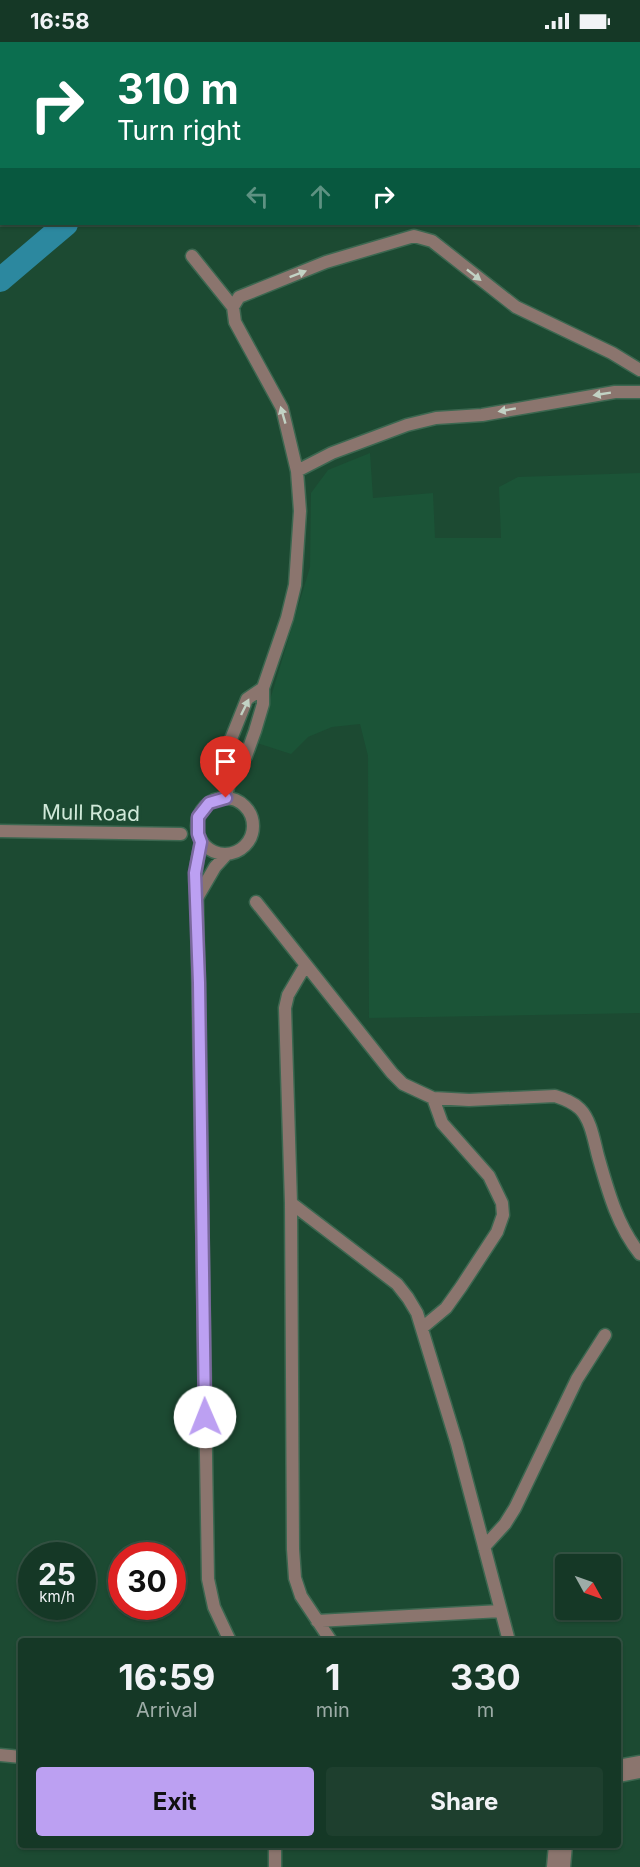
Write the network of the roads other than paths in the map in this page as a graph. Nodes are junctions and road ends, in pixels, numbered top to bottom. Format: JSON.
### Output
{"nodes":[{"id":1,"x":192,"y":256,"type":"dead end"},
{"id":2,"x":233,"y":307,"type":"junction"},
{"id":3,"x":640,"y":370,"type":"edge"},
{"id":4,"x":640,"y":393,"type":"edge"},
{"id":5,"x":297,"y":471,"type":"junction"},
{"id":6,"x":263,"y":688,"type":"junction"},
{"id":7,"x":231,"y":771,"type":"junction"},
{"id":8,"x":226,"y":798,"type":"junction"},
{"id":9,"x":0,"y":831,"type":"edge"},
{"id":10,"x":181,"y":834,"type":"dead end"},
{"id":11,"x":201,"y":842,"type":"junction"},
{"id":12,"x":226,"y":855,"type":"junction"},
{"id":13,"x":197,"y":898,"type":"junction"},
{"id":14,"x":256,"y":902,"type":"dead end"},
{"id":15,"x":305,"y":966,"type":"junction"},
{"id":16,"x":433,"y":1098,"type":"junction"},
{"id":17,"x":291,"y":1203,"type":"junction"},
{"id":18,"x":640,"y":1254,"type":"edge"},
{"id":19,"x":423,"y":1328,"type":"junction"},
{"id":20,"x":605,"y":1335,"type":"dead end"},
{"id":21,"x":484,"y":1547,"type":"junction"},
{"id":22,"x":501,"y":1611,"type":"junction"},
{"id":23,"x":317,"y":1621,"type":"junction"},
{"id":24,"x":229,"y":1638,"type":"edge"},
{"id":25,"x":329,"y":1638,"type":"edge"},
{"id":26,"x":508,"y":1638,"type":"edge"},
{"id":27,"x":0,"y":1755,"type":"edge"},
{"id":28,"x":18,"y":1757,"type":"edge"},
{"id":29,"x":640,"y":1762,"type":"edge"},
{"id":30,"x":621,"y":1765,"type":"edge"},
{"id":31,"x":640,"y":1772,"type":"edge"},
{"id":32,"x":621,"y":1775,"type":"edge"},
{"id":33,"x":275,"y":1848,"type":"edge"},
{"id":34,"x":555,"y":1848,"type":"edge"},
{"id":35,"x":566,"y":1848,"type":"edge"},
{"id":36,"x":275,"y":1867,"type":"edge"},
{"id":37,"x":553,"y":1867,"type":"edge"},
{"id":38,"x":564,"y":1867,"type":"edge"}],
"edges":[{"from":1,"to":2,"type":"street"},
{"from":2,"to":3,"type":"street","one_way":true},
{"from":5,"to":2,"type":"street","one_way":true},
{"from":4,"to":5,"type":"street","one_way":true},
{"from":5,"to":6,"type":"street"},
{"from":6,"to":7,"type":"street"},
{"from":7,"to":6,"type":"street","one_way":true},
{"from":7,"to":8,"type":"street"},
{"from":8,"to":11,"type":"street"},
{"from":8,"to":12,"type":"street"},
{"from":9,"to":10,"type":"street","name":"Mull Road"},
{"from":11,"to":12,"type":"street"},
{"from":11,"to":13,"type":"street"},
{"from":12,"to":13,"type":"street"},
{"from":13,"to":24,"type":"street"},
{"from":14,"to":15,"type":"street"},
{"from":15,"to":16,"type":"street"},
{"from":15,"to":17,"type":"street"},
{"from":16,"to":18,"type":"street"},
{"from":16,"to":19,"type":"street"},
{"from":17,"to":19,"type":"street"},
{"from":17,"to":23,"type":"street"},
{"from":19,"to":21,"type":"street"},
{"from":20,"to":21,"type":"street"},
{"from":21,"to":22,"type":"street"},
{"from":22,"to":23,"type":"street"},
{"from":22,"to":26,"type":"street"},
{"from":23,"to":25,"type":"street"},
{"from":27,"to":28,"type":"street"},
{"from":29,"to":30,"type":"street"},
{"from":31,"to":32,"type":"street"},
{"from":33,"to":36,"type":"street"},
{"from":34,"to":37,"type":"street"},
{"from":35,"to":38,"type":"street"}]}
